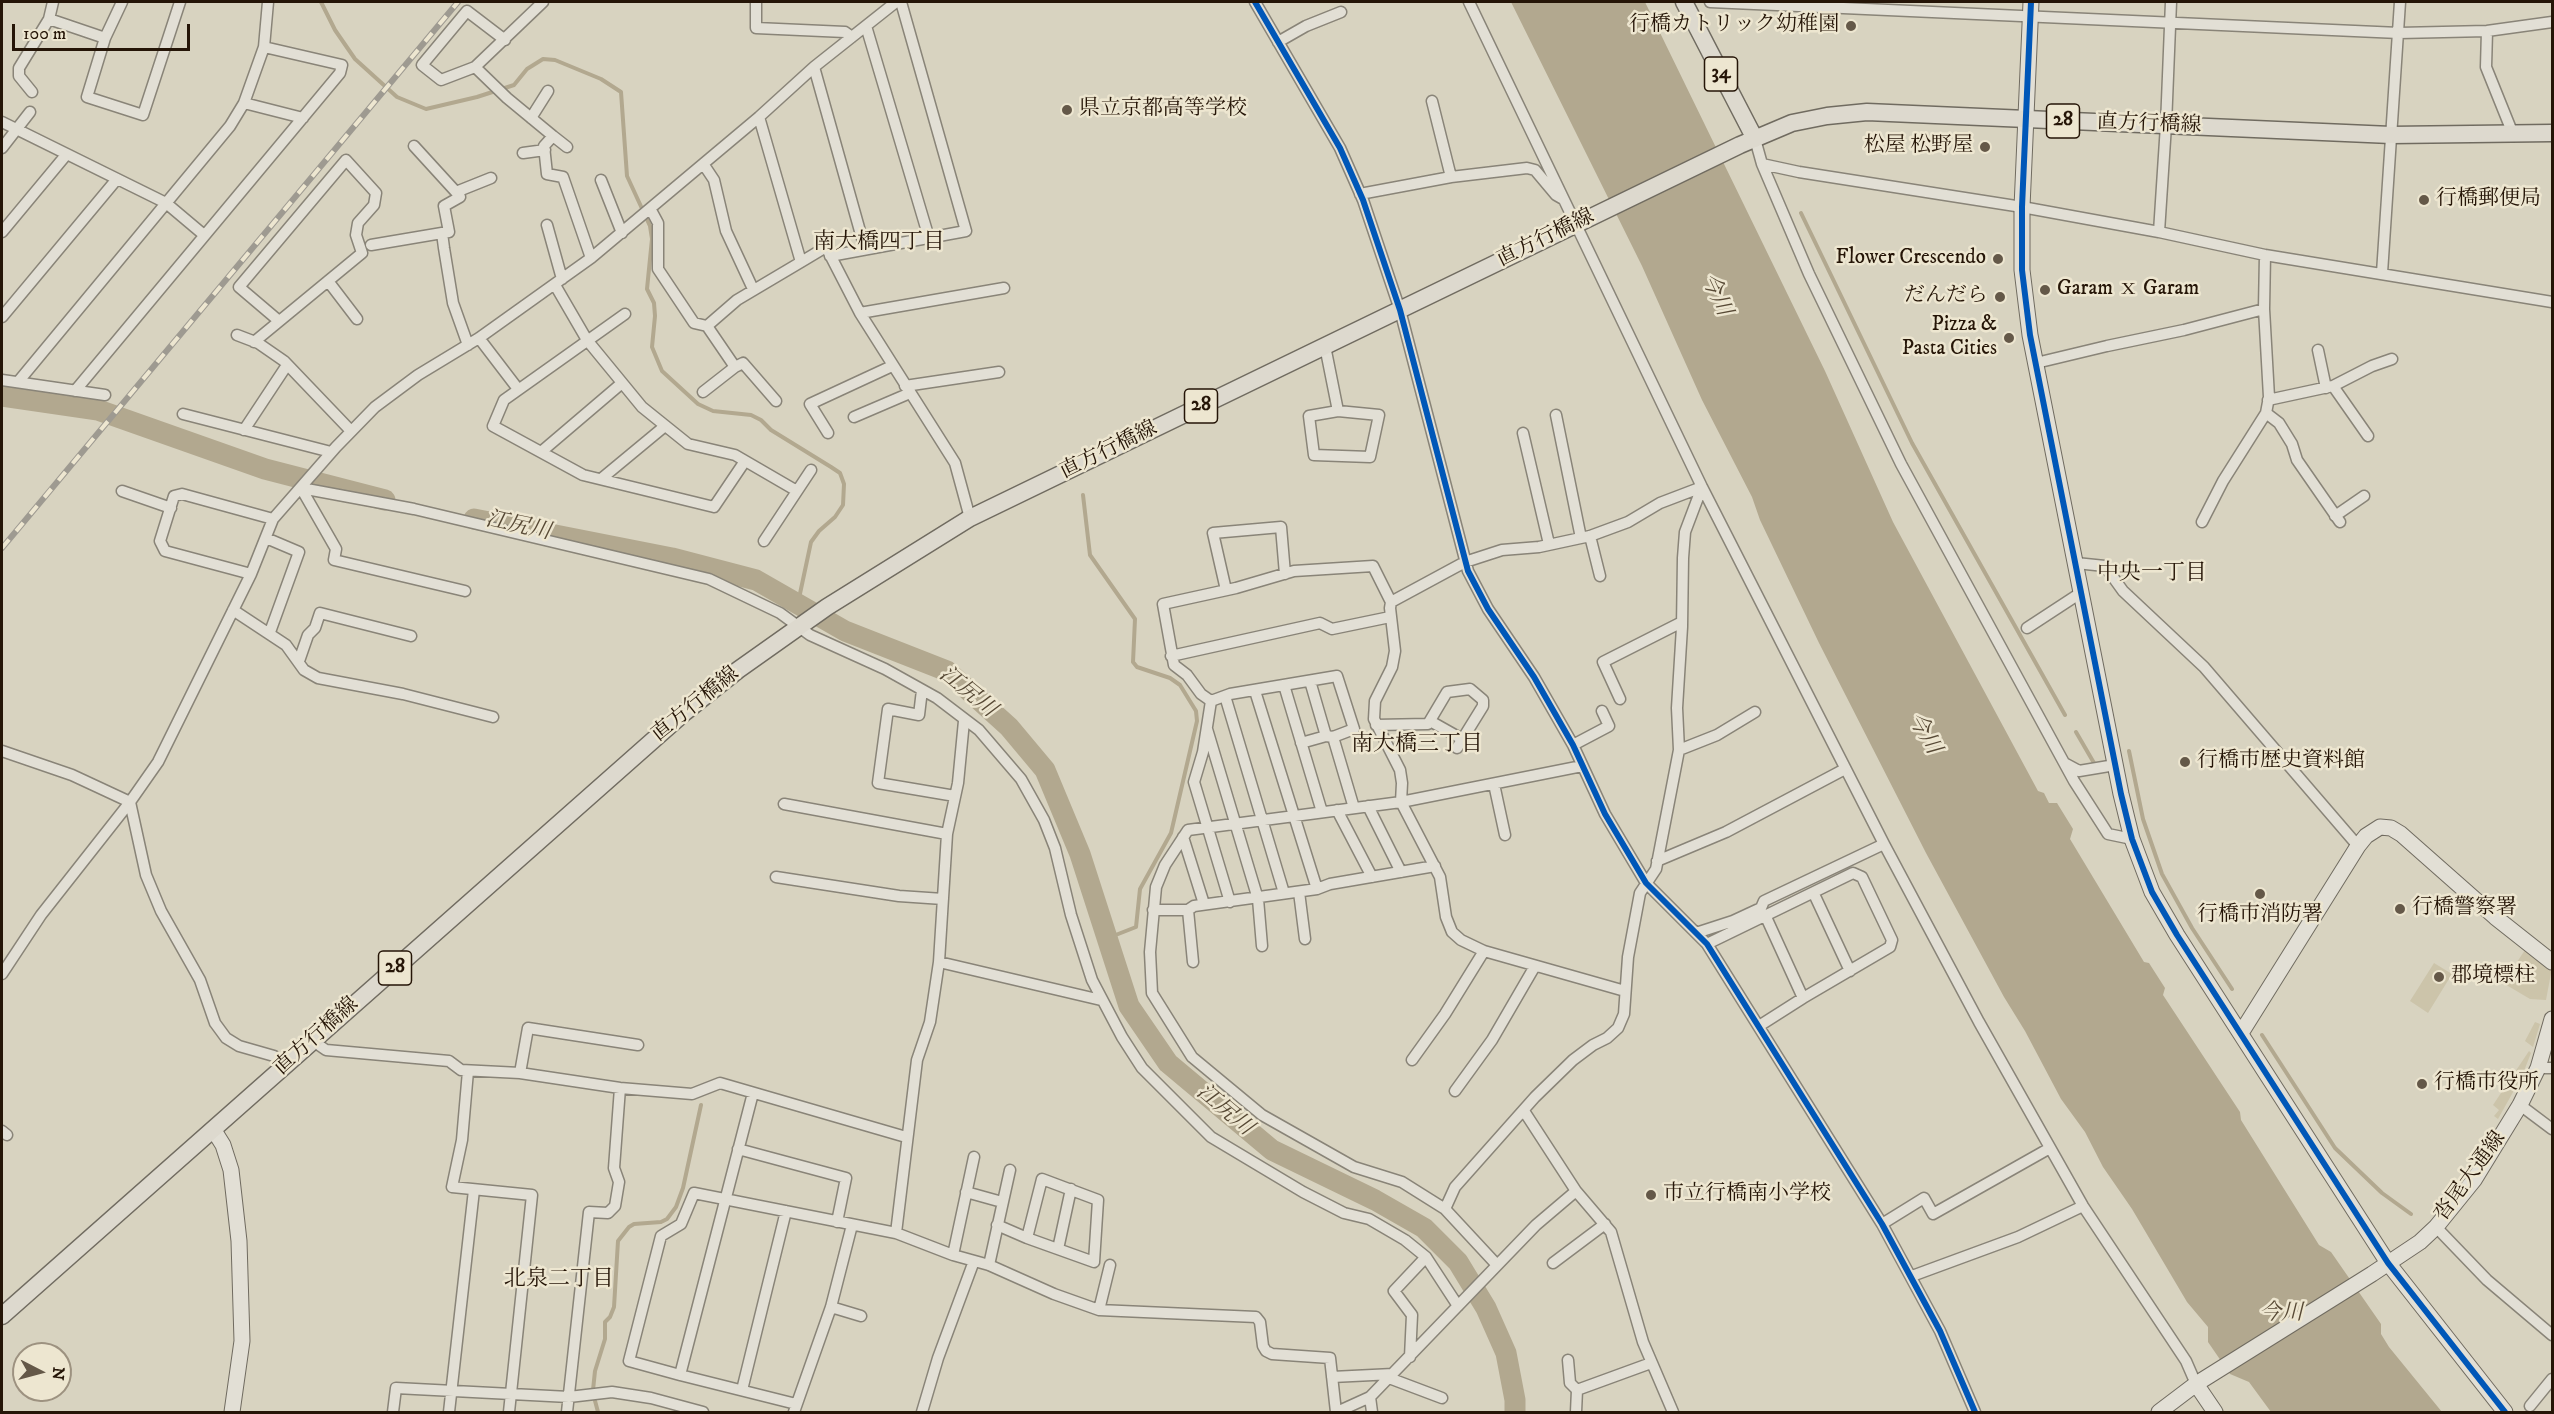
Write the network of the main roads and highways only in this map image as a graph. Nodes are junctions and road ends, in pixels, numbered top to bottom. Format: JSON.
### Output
{"nodes":[{"id":1,"x":1684,"y":2,"type":"edge"},
{"id":2,"x":2553,"y":133,"type":"edge"},
{"id":3,"x":1747,"y":142,"type":"junction"},
{"id":4,"x":2,"y":1316,"type":"edge"}],
"edges":[{"from":1,"to":3,"type":"main road","number":"34"},
{"from":2,"to":3,"type":"main road","name":"直方行橋線","number":"28"},
{"from":3,"to":4,"type":"main road","name":"直方行橋線","number":"28"}]}
